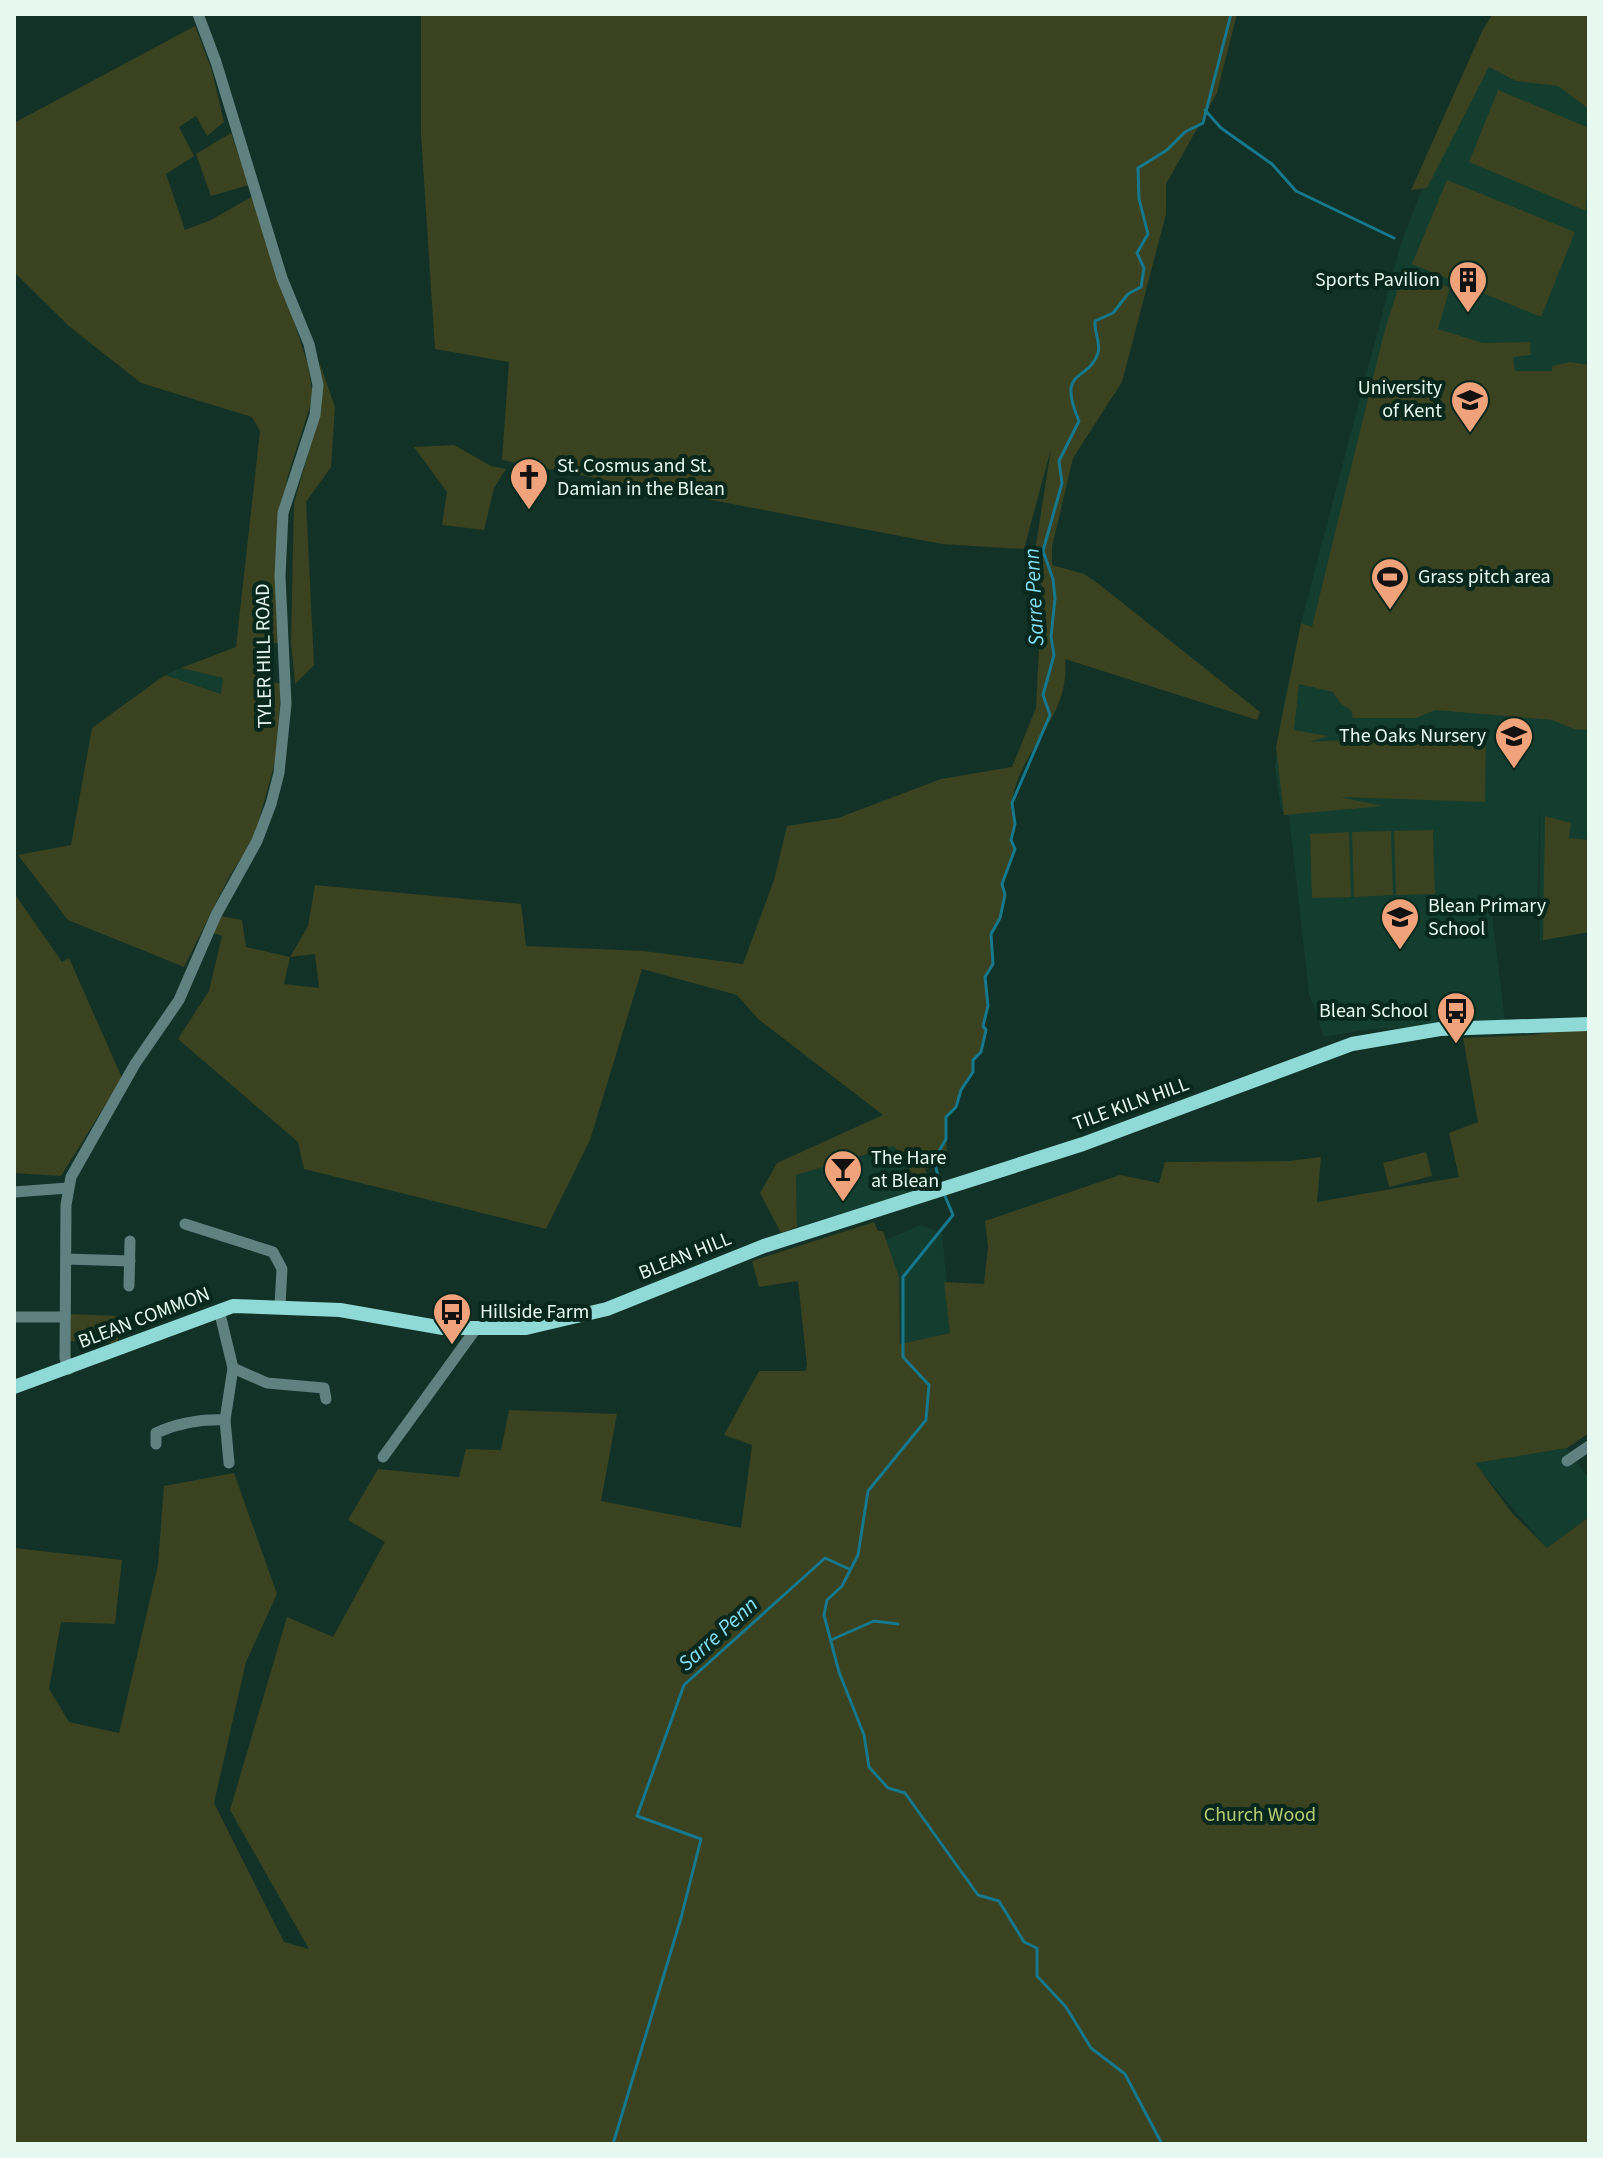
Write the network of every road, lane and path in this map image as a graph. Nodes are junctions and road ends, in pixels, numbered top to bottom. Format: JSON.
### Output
{"nodes":[{"id":1,"x":198,"y":14,"type":"edge"},
{"id":2,"x":1589,"y":1024,"type":"edge"},
{"id":3,"x":68,"y":1188,"type":"junction"},
{"id":4,"x":14,"y":1192,"type":"edge"},
{"id":5,"x":907,"y":1202,"type":"joint"},
{"id":6,"x":185,"y":1224,"type":"dead end"},
{"id":7,"x":130,"y":1241,"type":"dead end"},
{"id":8,"x":66,"y":1259,"type":"junction"},
{"id":9,"x":130,"y":1261,"type":"junction"},
{"id":10,"x":129,"y":1286,"type":"dead end"},
{"id":11,"x":280,"y":1305,"type":"junction"},
{"id":12,"x":219,"y":1310,"type":"junction"},
{"id":13,"x":340,"y":1310,"type":"joint"},
{"id":14,"x":14,"y":1317,"type":"edge"},
{"id":15,"x":65,"y":1317,"type":"junction"},
{"id":16,"x":475,"y":1330,"type":"junction"},
{"id":17,"x":233,"y":1368,"type":"junction"},
{"id":18,"x":69,"y":1369,"type":"junction"},
{"id":19,"x":14,"y":1387,"type":"edge"},
{"id":20,"x":326,"y":1399,"type":"dead end"},
{"id":21,"x":225,"y":1420,"type":"junction"},
{"id":22,"x":156,"y":1444,"type":"dead end"},
{"id":23,"x":1589,"y":1446,"type":"edge"},
{"id":24,"x":383,"y":1457,"type":"dead end"},
{"id":25,"x":1567,"y":1461,"type":"dead end"},
{"id":26,"x":229,"y":1463,"type":"dead end"}],
"edges":[{"from":1,"to":3,"type":"street","name":"TYLER HILL ROAD"},
{"from":2,"to":5,"type":"main road","name":"TILE KILN HILL"},
{"from":3,"to":4,"type":"street"},
{"from":3,"to":8,"type":"street","name":"TYLER HILL ROAD"},
{"from":5,"to":16,"type":"main road","name":"BLEAN HILL"},
{"from":6,"to":11,"type":"street"},
{"from":7,"to":9,"type":"street"},
{"from":8,"to":9,"type":"street"},
{"from":8,"to":15,"type":"street","name":"TYLER HILL ROAD"},
{"from":9,"to":10,"type":"street"},
{"from":11,"to":12,"type":"main road","name":"BLEAN COMMON"},
{"from":11,"to":13,"type":"main road","name":"BLEAN COMMON"},
{"from":12,"to":17,"type":"street"},
{"from":12,"to":18,"type":"main road","name":"BLEAN COMMON"},
{"from":13,"to":16,"type":"main road","name":"BLEAN HILL"},
{"from":14,"to":15,"type":"street"},
{"from":15,"to":18,"type":"street","name":"TYLER HILL ROAD"},
{"from":16,"to":24,"type":"street"},
{"from":17,"to":20,"type":"street"},
{"from":17,"to":21,"type":"street"},
{"from":18,"to":19,"type":"main road","name":"BLEAN COMMON"},
{"from":21,"to":22,"type":"street"},
{"from":21,"to":26,"type":"street"},
{"from":23,"to":25,"type":"street"}]}
